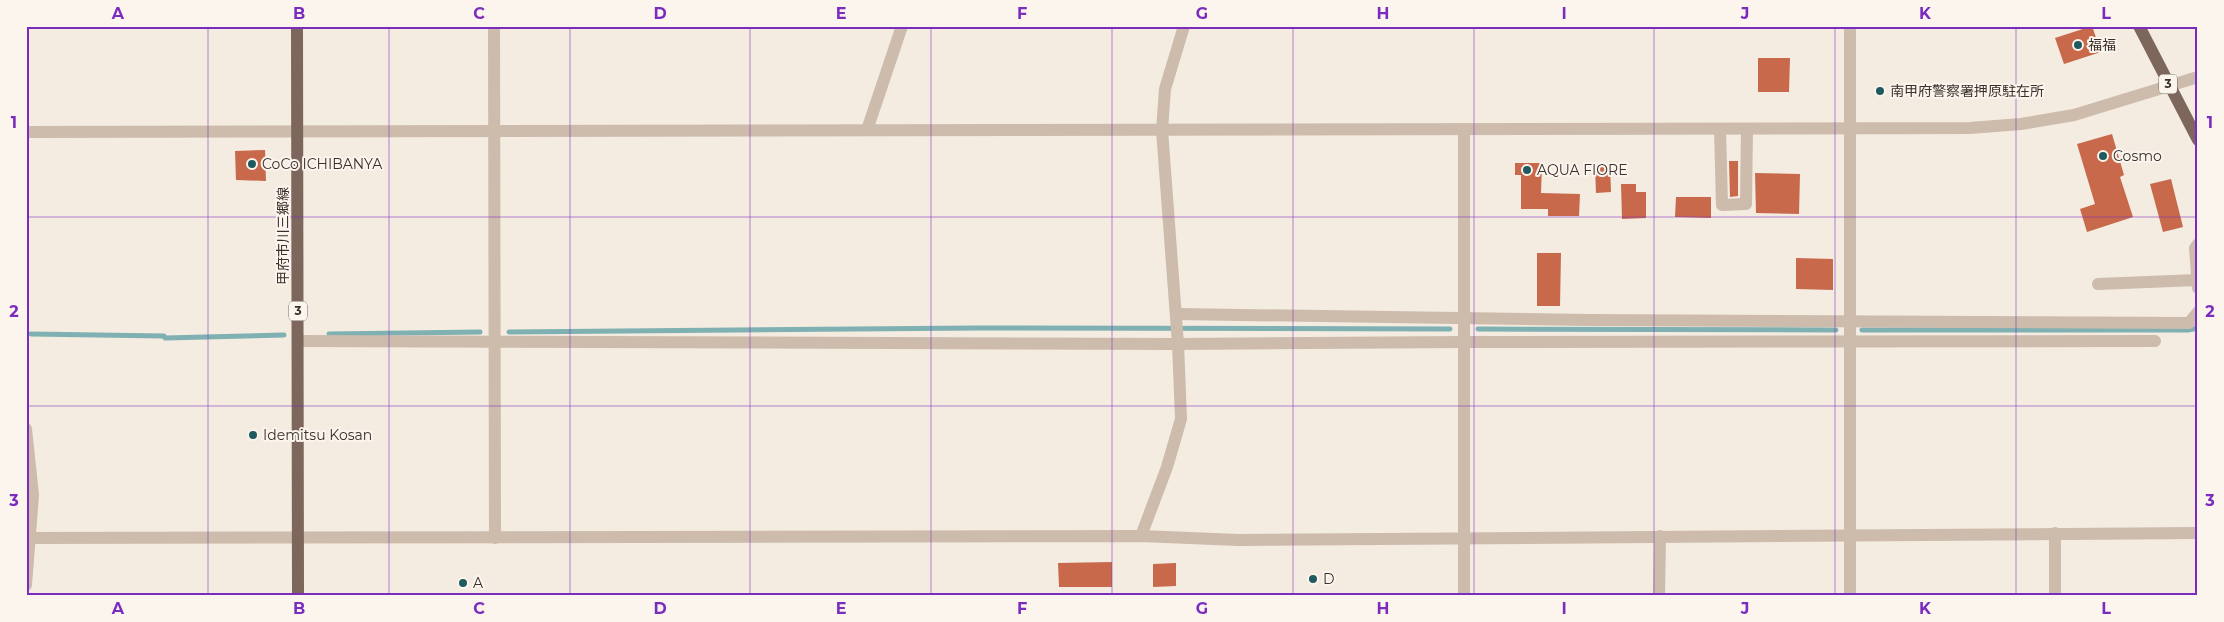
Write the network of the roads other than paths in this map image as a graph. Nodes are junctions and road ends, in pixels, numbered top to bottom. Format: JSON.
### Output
{"nodes":[{"id":1,"x":297,"y":26,"type":"edge"},
{"id":2,"x":494,"y":26,"type":"edge"},
{"id":3,"x":902,"y":26,"type":"edge"},
{"id":4,"x":1184,"y":26,"type":"edge"},
{"id":5,"x":1850,"y":26,"type":"edge"},
{"id":6,"x":2139,"y":26,"type":"edge"},
{"id":7,"x":2198,"y":77,"type":"edge"},
{"id":8,"x":2169,"y":86,"type":"junction"},
{"id":9,"x":1464,"y":129,"type":"junction"},
{"id":10,"x":1720,"y":129,"type":"junction"},
{"id":11,"x":1747,"y":129,"type":"junction"},
{"id":12,"x":1848,"y":129,"type":"junction"},
{"id":13,"x":494,"y":130,"type":"junction"},
{"id":14,"x":866,"y":130,"type":"junction"},
{"id":15,"x":1162,"y":130,"type":"junction"},
{"id":16,"x":299,"y":131,"type":"junction"},
{"id":17,"x":26,"y":132,"type":"edge"},
{"id":18,"x":2198,"y":140,"type":"edge"},
{"id":19,"x":2198,"y":244,"type":"edge"},
{"id":20,"x":2197,"y":280,"type":"edge"},
{"id":21,"x":2098,"y":284,"type":"dead end"},
{"id":22,"x":2198,"y":288,"type":"edge"},
{"id":23,"x":2198,"y":312,"type":"edge"},
{"id":24,"x":1176,"y":314,"type":"junction"},
{"id":25,"x":1464,"y":317,"type":"junction"},
{"id":26,"x":1849,"y":320,"type":"junction"},
{"id":27,"x":494,"y":341,"type":"junction"},
{"id":28,"x":1849,"y":341,"type":"junction"},
{"id":29,"x":2155,"y":341,"type":"dead end"},
{"id":30,"x":298,"y":342,"type":"junction"},
{"id":31,"x":1464,"y":342,"type":"junction"},
{"id":32,"x":1178,"y":344,"type":"junction"},
{"id":33,"x":26,"y":429,"type":"edge"},
{"id":34,"x":2055,"y":533,"type":"junction"},
{"id":35,"x":2198,"y":533,"type":"edge"},
{"id":36,"x":1850,"y":535,"type":"junction"},
{"id":37,"x":1141,"y":536,"type":"junction"},
{"id":38,"x":1660,"y":536,"type":"junction"},
{"id":39,"x":298,"y":537,"type":"junction"},
{"id":40,"x":1465,"y":537,"type":"junction"},
{"id":41,"x":28,"y":538,"type":"edge"},
{"id":42,"x":495,"y":538,"type":"junction"},
{"id":43,"x":26,"y":585,"type":"edge"},
{"id":44,"x":298,"y":596,"type":"edge"},
{"id":45,"x":1464,"y":596,"type":"edge"},
{"id":46,"x":1660,"y":596,"type":"edge"},
{"id":47,"x":1850,"y":596,"type":"edge"},
{"id":48,"x":2055,"y":596,"type":"edge"}],
"edges":[{"from":1,"to":16,"type":"main road","name":"甲府市川三郷線","number":"3"},
{"from":2,"to":13,"type":"street"},
{"from":3,"to":14,"type":"street"},
{"from":4,"to":15,"type":"street"},
{"from":5,"to":12,"type":"street"},
{"from":6,"to":8,"type":"main road","number":"3"},
{"from":7,"to":8,"type":"street"},
{"from":8,"to":12,"type":"street"},
{"from":8,"to":18,"type":"main road","number":"3"},
{"from":9,"to":10,"type":"street"},
{"from":9,"to":15,"type":"street"},
{"from":9,"to":25,"type":"street"},
{"from":10,"to":11,"type":"street"},
{"from":10,"to":11,"type":"street"},
{"from":11,"to":12,"type":"street"},
{"from":12,"to":26,"type":"street"},
{"from":13,"to":14,"type":"street"},
{"from":13,"to":16,"type":"street"},
{"from":13,"to":27,"type":"street"},
{"from":14,"to":15,"type":"street"},
{"from":15,"to":24,"type":"street"},
{"from":16,"to":17,"type":"street"},
{"from":16,"to":30,"type":"main road","name":"甲府市川三郷線","number":"3"},
{"from":19,"to":20,"type":"street"},
{"from":20,"to":21,"type":"street"},
{"from":20,"to":22,"type":"street"},
{"from":23,"to":26,"type":"street"},
{"from":24,"to":25,"type":"street"},
{"from":24,"to":32,"type":"street"},
{"from":25,"to":26,"type":"street"},
{"from":25,"to":31,"type":"street"},
{"from":26,"to":28,"type":"street"},
{"from":27,"to":30,"type":"street"},
{"from":27,"to":32,"type":"street"},
{"from":27,"to":42,"type":"street"},
{"from":28,"to":29,"type":"street"},
{"from":28,"to":31,"type":"street"},
{"from":28,"to":36,"type":"street"},
{"from":30,"to":39,"type":"main road","name":"甲府市川三郷線","number":"3"},
{"from":31,"to":32,"type":"street"},
{"from":31,"to":40,"type":"street"},
{"from":32,"to":37,"type":"street"},
{"from":33,"to":41,"type":"street"},
{"from":34,"to":35,"type":"street"},
{"from":34,"to":36,"type":"street"},
{"from":34,"to":48,"type":"street"},
{"from":36,"to":38,"type":"street"},
{"from":36,"to":47,"type":"street"},
{"from":37,"to":40,"type":"street"},
{"from":37,"to":42,"type":"street"},
{"from":38,"to":40,"type":"street"},
{"from":38,"to":46,"type":"street"},
{"from":39,"to":41,"type":"street"},
{"from":39,"to":42,"type":"street"},
{"from":39,"to":44,"type":"main road","name":"甲府市川三郷線","number":"3"},
{"from":40,"to":45,"type":"street"},
{"from":41,"to":43,"type":"street"}]}
